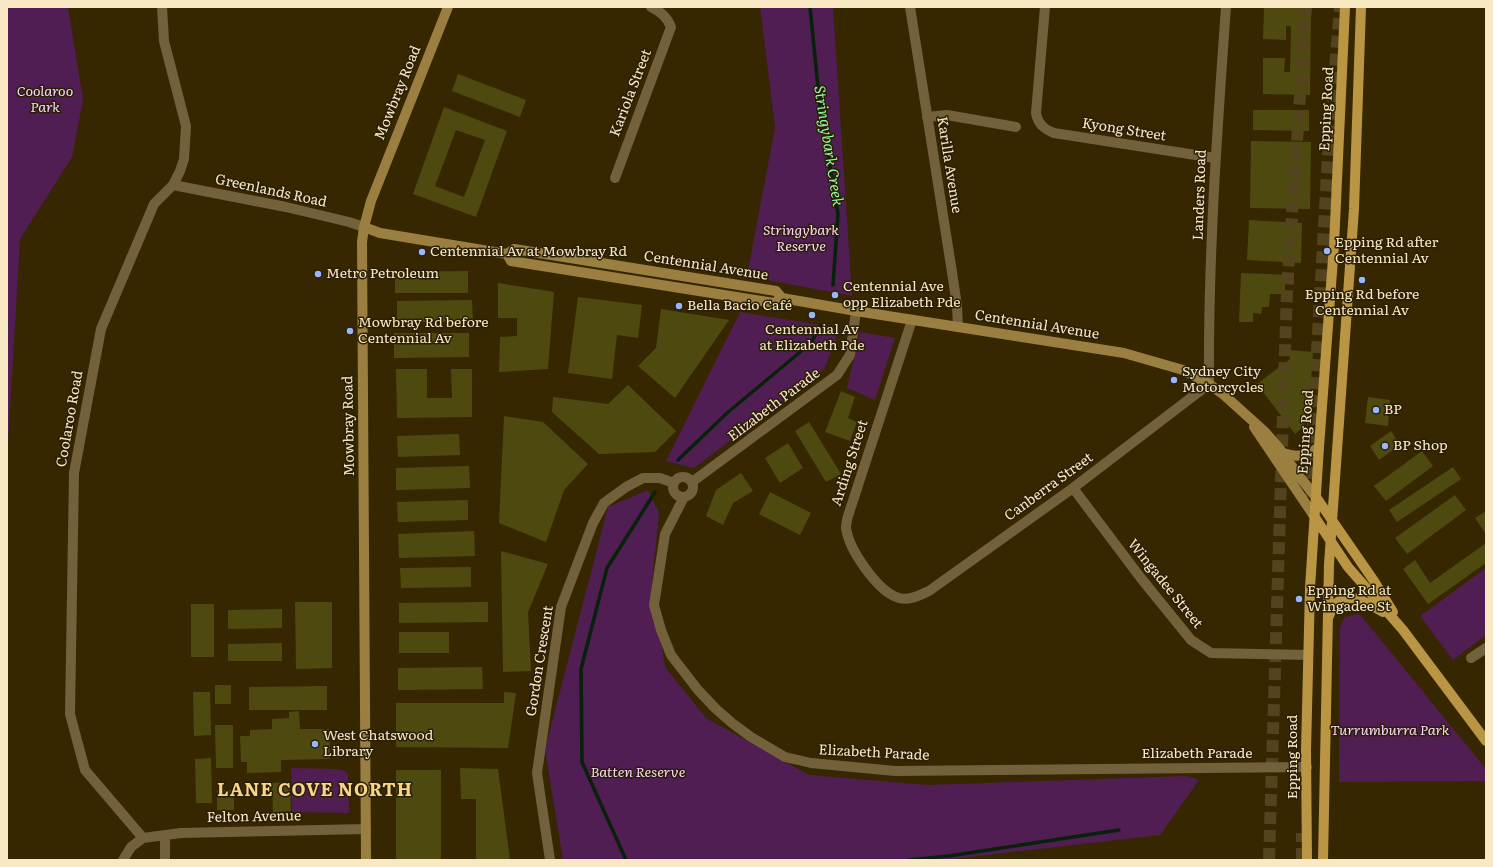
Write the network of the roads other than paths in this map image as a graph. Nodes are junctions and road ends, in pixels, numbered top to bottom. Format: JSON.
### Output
{"nodes":[{"id":1,"x":162,"y":7,"type":"edge"},
{"id":2,"x":448,"y":7,"type":"edge"},
{"id":3,"x":651,"y":7,"type":"edge"},
{"id":4,"x":910,"y":7,"type":"edge"},
{"id":5,"x":1045,"y":7,"type":"edge"},
{"id":6,"x":1226,"y":7,"type":"edge"},
{"id":7,"x":1345,"y":7,"type":"edge"},
{"id":8,"x":1361,"y":7,"type":"edge"},
{"id":9,"x":927,"y":117,"type":"junction"},
{"id":10,"x":1016,"y":127,"type":"dead end"},
{"id":11,"x":1215,"y":158,"type":"junction"},
{"id":12,"x":614,"y":178,"type":"dead end"},
{"id":13,"x":173,"y":185,"type":"junction"},
{"id":14,"x":364,"y":227,"type":"junction"},
{"id":15,"x":856,"y":311,"type":"junction"},
{"id":16,"x":912,"y":320,"type":"junction"},
{"id":17,"x":958,"y":327,"type":"junction"},
{"id":18,"x":1209,"y":384,"type":"junction"},
{"id":19,"x":1247,"y":417,"type":"junction"},
{"id":20,"x":1318,"y":447,"type":"junction"},
{"id":21,"x":1283,"y":453,"type":"junction"},
{"id":22,"x":692,"y":482,"type":"junction"},
{"id":23,"x":674,"y":483,"type":"junction"},
{"id":24,"x":1073,"y":488,"type":"junction"},
{"id":25,"x":684,"y":497,"type":"junction"},
{"id":26,"x":1316,"y":497,"type":"junction"},
{"id":27,"x":1314,"y":516,"type":"junction"},
{"id":28,"x":1332,"y":522,"type":"junction"},
{"id":29,"x":1332,"y":544,"type":"junction"},
{"id":30,"x":900,"y":599,"type":"joint"},
{"id":31,"x":1389,"y":616,"type":"junction"},
{"id":32,"x":1328,"y":619,"type":"junction"},
{"id":33,"x":1402,"y":630,"type":"junction"},
{"id":34,"x":1486,"y":648,"type":"edge"},
{"id":35,"x":1308,"y":655,"type":"junction"},
{"id":36,"x":1471,"y":658,"type":"dead end"},
{"id":37,"x":1486,"y":741,"type":"edge"},
{"id":38,"x":1307,"y":767,"type":"junction"},
{"id":39,"x":366,"y":829,"type":"junction"},
{"id":40,"x":165,"y":835,"type":"junction"},
{"id":41,"x":143,"y":838,"type":"junction"},
{"id":42,"x":123,"y":860,"type":"edge"},
{"id":43,"x":165,"y":860,"type":"edge"},
{"id":44,"x":366,"y":860,"type":"edge"},
{"id":45,"x":550,"y":860,"type":"edge"},
{"id":46,"x":1307,"y":860,"type":"edge"},
{"id":47,"x":1323,"y":860,"type":"edge"}],
"edges":[{"from":1,"to":13,"type":"street","name":"Coolaroo Road"},
{"from":2,"to":14,"type":"main road","name":"Mowbray Road"},
{"from":3,"to":12,"type":"street","name":"Kariola Street"},
{"from":4,"to":9,"type":"street","name":"Karilla Avenue"},
{"from":5,"to":11,"type":"street","name":"Kyong Street"},
{"from":6,"to":11,"type":"street","name":"Landers Road"},
{"from":7,"to":20,"type":"main road","name":"Epping Road"},
{"from":8,"to":28,"type":"main road"},
{"from":9,"to":10,"type":"street"},
{"from":9,"to":17,"type":"street","name":"Karilla Avenue"},
{"from":11,"to":18,"type":"street","name":"Landers Road"},
{"from":13,"to":14,"type":"street","name":"Greenlands Road"},
{"from":13,"to":41,"type":"street","name":"Coolaroo Road"},
{"from":14,"to":15,"type":"main road","name":"Centennial Avenue"},
{"from":14,"to":39,"type":"main road","name":"Mowbray Road"},
{"from":15,"to":16,"type":"main road","name":"Centennial Avenue"},
{"from":15,"to":22,"type":"street","name":"Elizabeth Parade"},
{"from":16,"to":17,"type":"main road","name":"Centennial Avenue"},
{"from":16,"to":30,"type":"street","name":"Arding Street"},
{"from":17,"to":18,"type":"main road","name":"Centennial Avenue"},
{"from":18,"to":19,"type":"main road","name":"Centennial Avenue"},
{"from":18,"to":24,"type":"street","name":"Canberra Street"},
{"from":19,"to":21,"type":"main road","name":"Centennial Avenue"},
{"from":19,"to":27,"type":"main road","name":"Centennial Avenue"},
{"from":20,"to":21,"type":"main road"},
{"from":20,"to":26,"type":"main road","name":"Epping Road"},
{"from":21,"to":26,"type":"main road","name":"Centennial Avenue"},
{"from":22,"to":23,"type":"street"},
{"from":22,"to":25,"type":"street"},
{"from":23,"to":25,"type":"street"},
{"from":23,"to":45,"type":"street","name":"Gordon Crescent"},
{"from":24,"to":30,"type":"street","name":"Canberra Street"},
{"from":24,"to":35,"type":"street","name":"Wingadee Street"},
{"from":25,"to":38,"type":"street","name":"Elizabeth Parade"},
{"from":26,"to":27,"type":"main road","name":"Epping Road"},
{"from":26,"to":28,"type":"main road","name":"Centennial Avenue"},
{"from":27,"to":29,"type":"main road","name":"Centennial Avenue"},
{"from":27,"to":35,"type":"main road","name":"Epping Road"},
{"from":28,"to":29,"type":"main road"},
{"from":28,"to":33,"type":"main road","name":"Centennial Avenue"},
{"from":29,"to":31,"type":"main road","name":"Centennial Avenue"},
{"from":29,"to":32,"type":"main road"},
{"from":31,"to":32,"type":"main road"},
{"from":31,"to":33,"type":"main road","name":"Centennial Avenue"},
{"from":32,"to":47,"type":"main road"},
{"from":33,"to":37,"type":"main road","name":"Centennial Avenue"},
{"from":34,"to":36,"type":"street"},
{"from":35,"to":38,"type":"main road","name":"Epping Road"},
{"from":38,"to":46,"type":"main road","name":"Epping Road"},
{"from":39,"to":40,"type":"street","name":"Felton Avenue"},
{"from":39,"to":44,"type":"main road","name":"Mowbray Road"},
{"from":40,"to":41,"type":"street","name":"Felton Avenue"},
{"from":40,"to":43,"type":"street"},
{"from":41,"to":42,"type":"street"}]}
